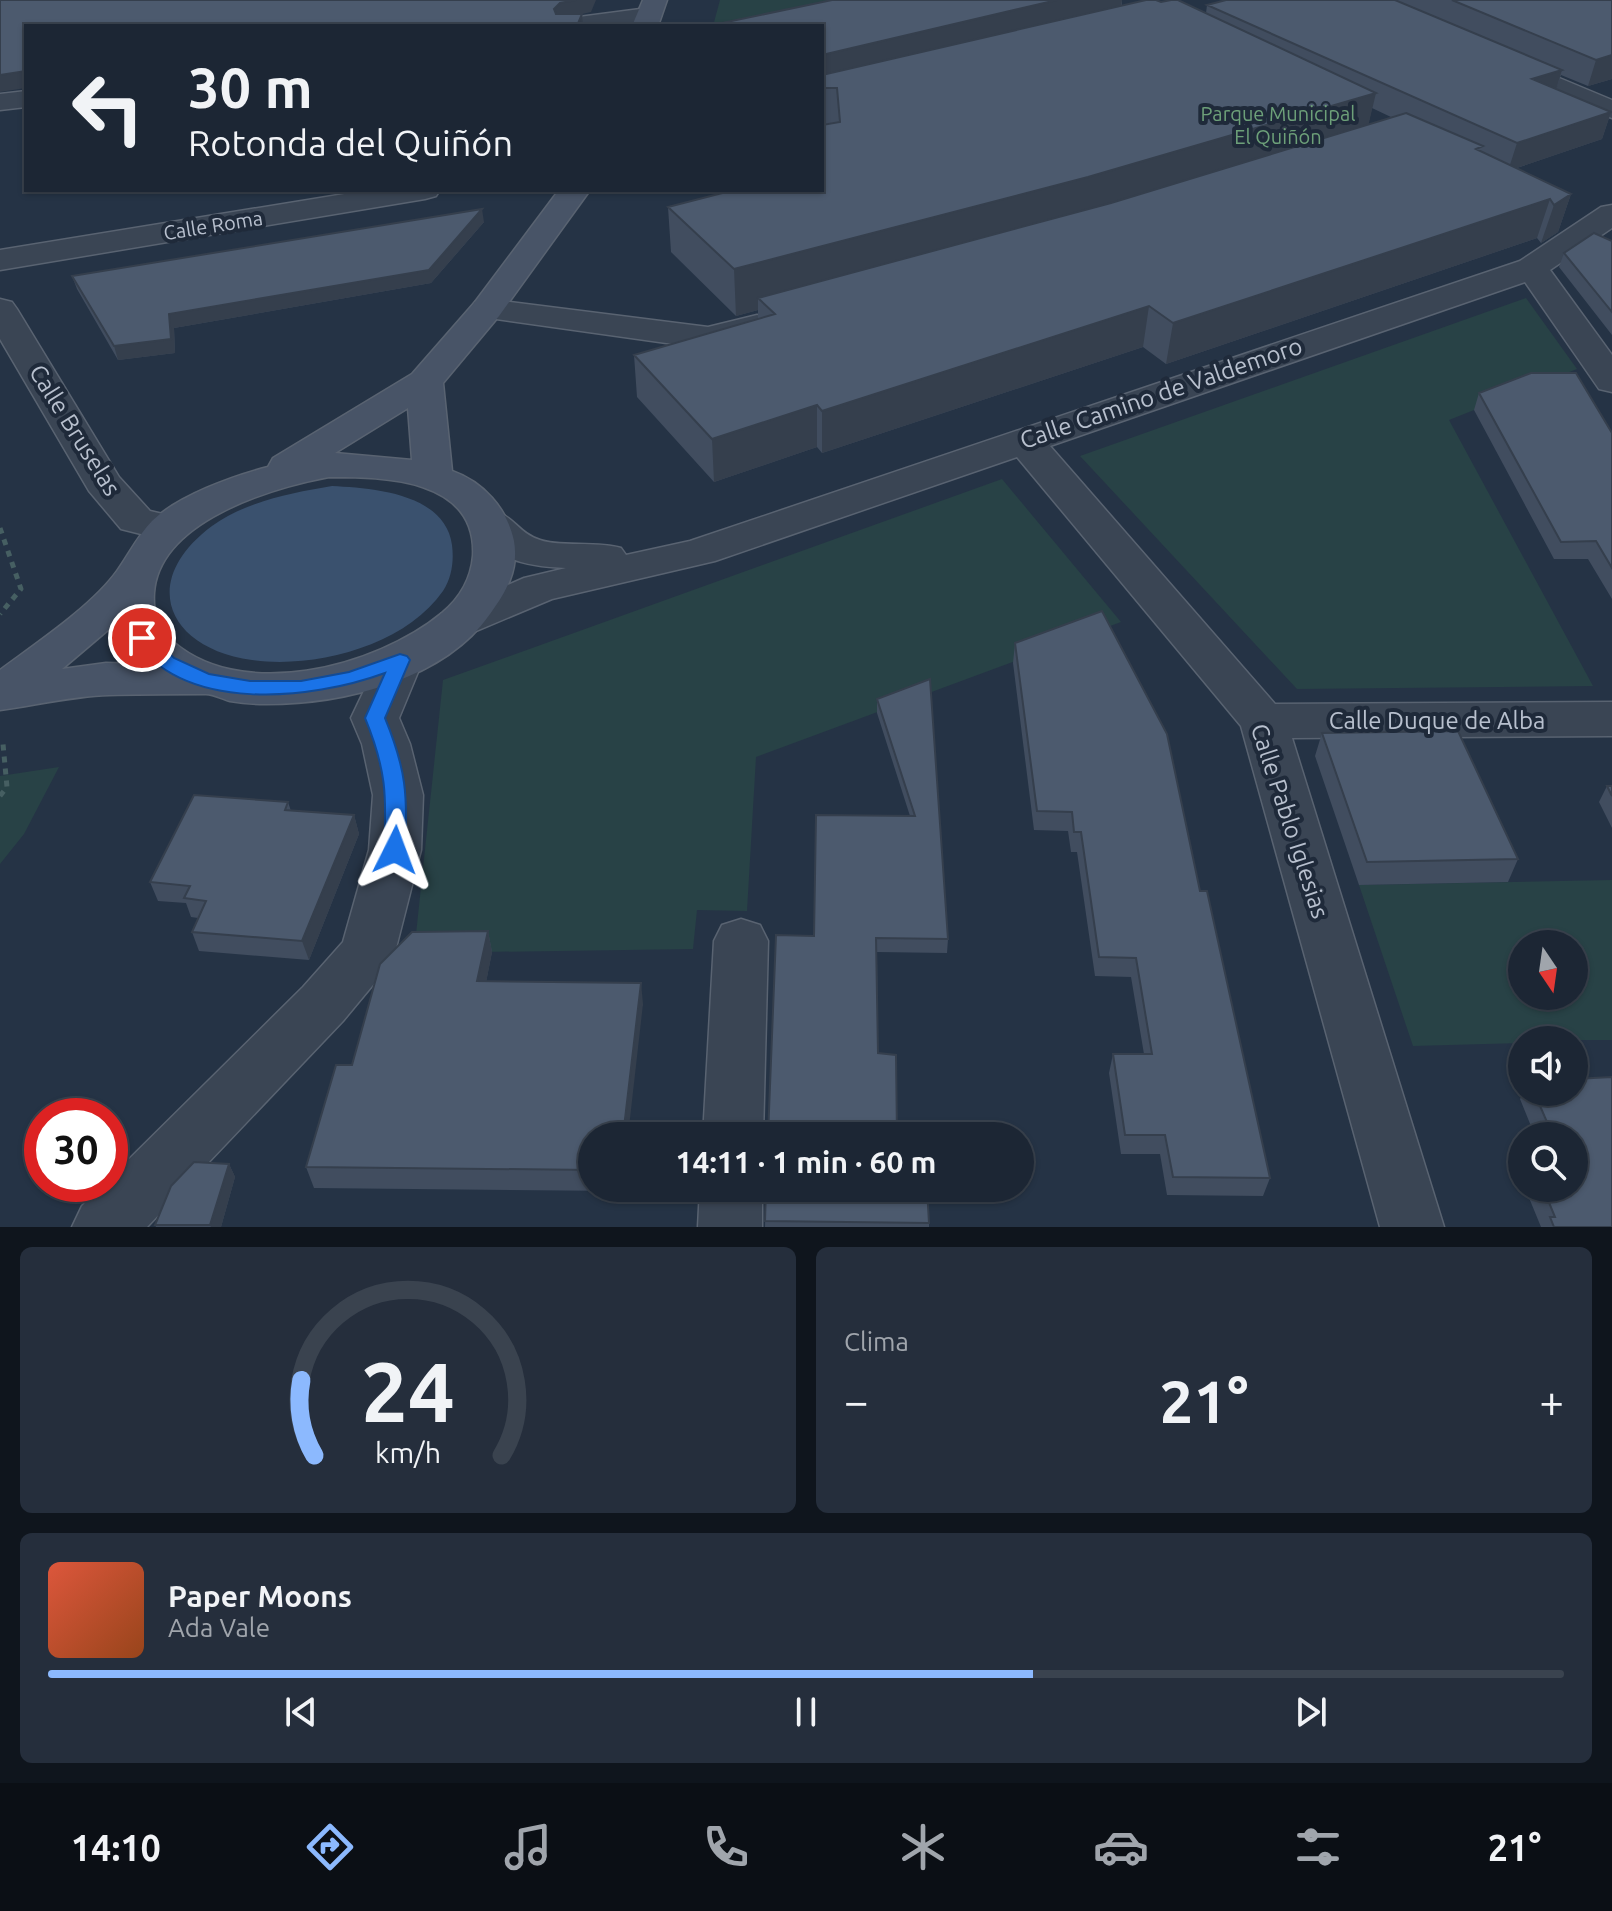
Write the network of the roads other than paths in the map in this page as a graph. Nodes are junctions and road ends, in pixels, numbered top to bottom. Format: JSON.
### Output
{"nodes":[{"id":1,"x":649,"y":14,"type":"edge"},
{"id":2,"x":584,"y":24,"type":"edge"},
{"id":3,"x":1485,"y":55,"type":"edge"},
{"id":4,"x":24,"y":99,"type":"edge"},
{"id":5,"x":0,"y":102,"type":"edge"},
{"id":6,"x":1612,"y":110,"type":"edge"},
{"id":7,"x":413,"y":192,"type":"edge"},
{"id":8,"x":574,"y":192,"type":"edge"},
{"id":9,"x":1593,"y":217,"type":"edge"},
{"id":10,"x":0,"y":260,"type":"edge"},
{"id":11,"x":1532,"y":268,"type":"junction"},
{"id":12,"x":0,"y":309,"type":"edge"},
{"id":13,"x":487,"y":309,"type":"junction"},
{"id":14,"x":786,"y":317,"type":"edge"},
{"id":15,"x":1612,"y":381,"type":"edge"},
{"id":16,"x":425,"y":382,"type":"junction"},
{"id":17,"x":1023,"y":439,"type":"junction"},
{"id":18,"x":272,"y":475,"type":"junction"},
{"id":19,"x":433,"y":476,"type":"junction"},
{"id":20,"x":489,"y":522,"type":"junction"},
{"id":21,"x":169,"y":528,"type":"junction"},
{"id":22,"x":700,"y":552,"type":"junction"},
{"id":23,"x":134,"y":579,"type":"junction"},
{"id":24,"x":457,"y":624,"type":"junction"},
{"id":25,"x":400,"y":660,"type":"junction"},
{"id":26,"x":205,"y":680,"type":"junction"},
{"id":27,"x":1,"y":707,"type":"edge"},
{"id":28,"x":1612,"y":719,"type":"edge"},
{"id":29,"x":1263,"y":721,"type":"junction"},
{"id":30,"x":741,"y":941,"type":"dead end"},
{"id":31,"x":734,"y":1122,"type":"edge"},
{"id":32,"x":731,"y":1202,"type":"edge"},
{"id":33,"x":104,"y":1227,"type":"edge"},
{"id":34,"x":730,"y":1227,"type":"edge"},
{"id":35,"x":1412,"y":1227,"type":"edge"}],
"edges":[{"from":1,"to":2,"type":"street"},
{"from":3,"to":6,"type":"street"},
{"from":4,"to":5,"type":"street"},
{"from":7,"to":10,"type":"street","name":"Calle Roma"},
{"from":8,"to":13,"type":"main road"},
{"from":9,"to":11,"type":"street","name":"Calle Camino de Valdemoro"},
{"from":11,"to":15,"type":"street"},
{"from":11,"to":17,"type":"street","name":"Calle Camino de Valdemoro"},
{"from":12,"to":21,"type":"street","name":"Calle Bruselas"},
{"from":13,"to":14,"type":"street"},
{"from":13,"to":16,"type":"main road"},
{"from":16,"to":18,"type":"main road"},
{"from":16,"to":19,"type":"main road"},
{"from":17,"to":22,"type":"street","name":"Calle Camino de Valdemoro"},
{"from":17,"to":29,"type":"street","name":"Calle Pablo Iglesias"},
{"from":18,"to":19,"type":"main road"},
{"from":18,"to":21,"type":"main road"},
{"from":19,"to":20,"type":"main road"},
{"from":20,"to":22,"type":"street","name":"Calle Camino de Valdemoro"},
{"from":20,"to":24,"type":"main road"},
{"from":21,"to":23,"type":"main road"},
{"from":22,"to":24,"type":"street","name":"Calle Camino de Valdemoro"},
{"from":23,"to":26,"type":"main road"},
{"from":23,"to":27,"type":"main road"},
{"from":24,"to":25,"type":"main road"},
{"from":25,"to":26,"type":"main road"},
{"from":25,"to":33,"type":"street"},
{"from":26,"to":27,"type":"main road"},
{"from":28,"to":29,"type":"street","name":"Calle Duque de Alba"},
{"from":29,"to":35,"type":"street","name":"Calle Pablo Iglesias"},
{"from":30,"to":31,"type":"street"},
{"from":32,"to":34,"type":"street"}]}
